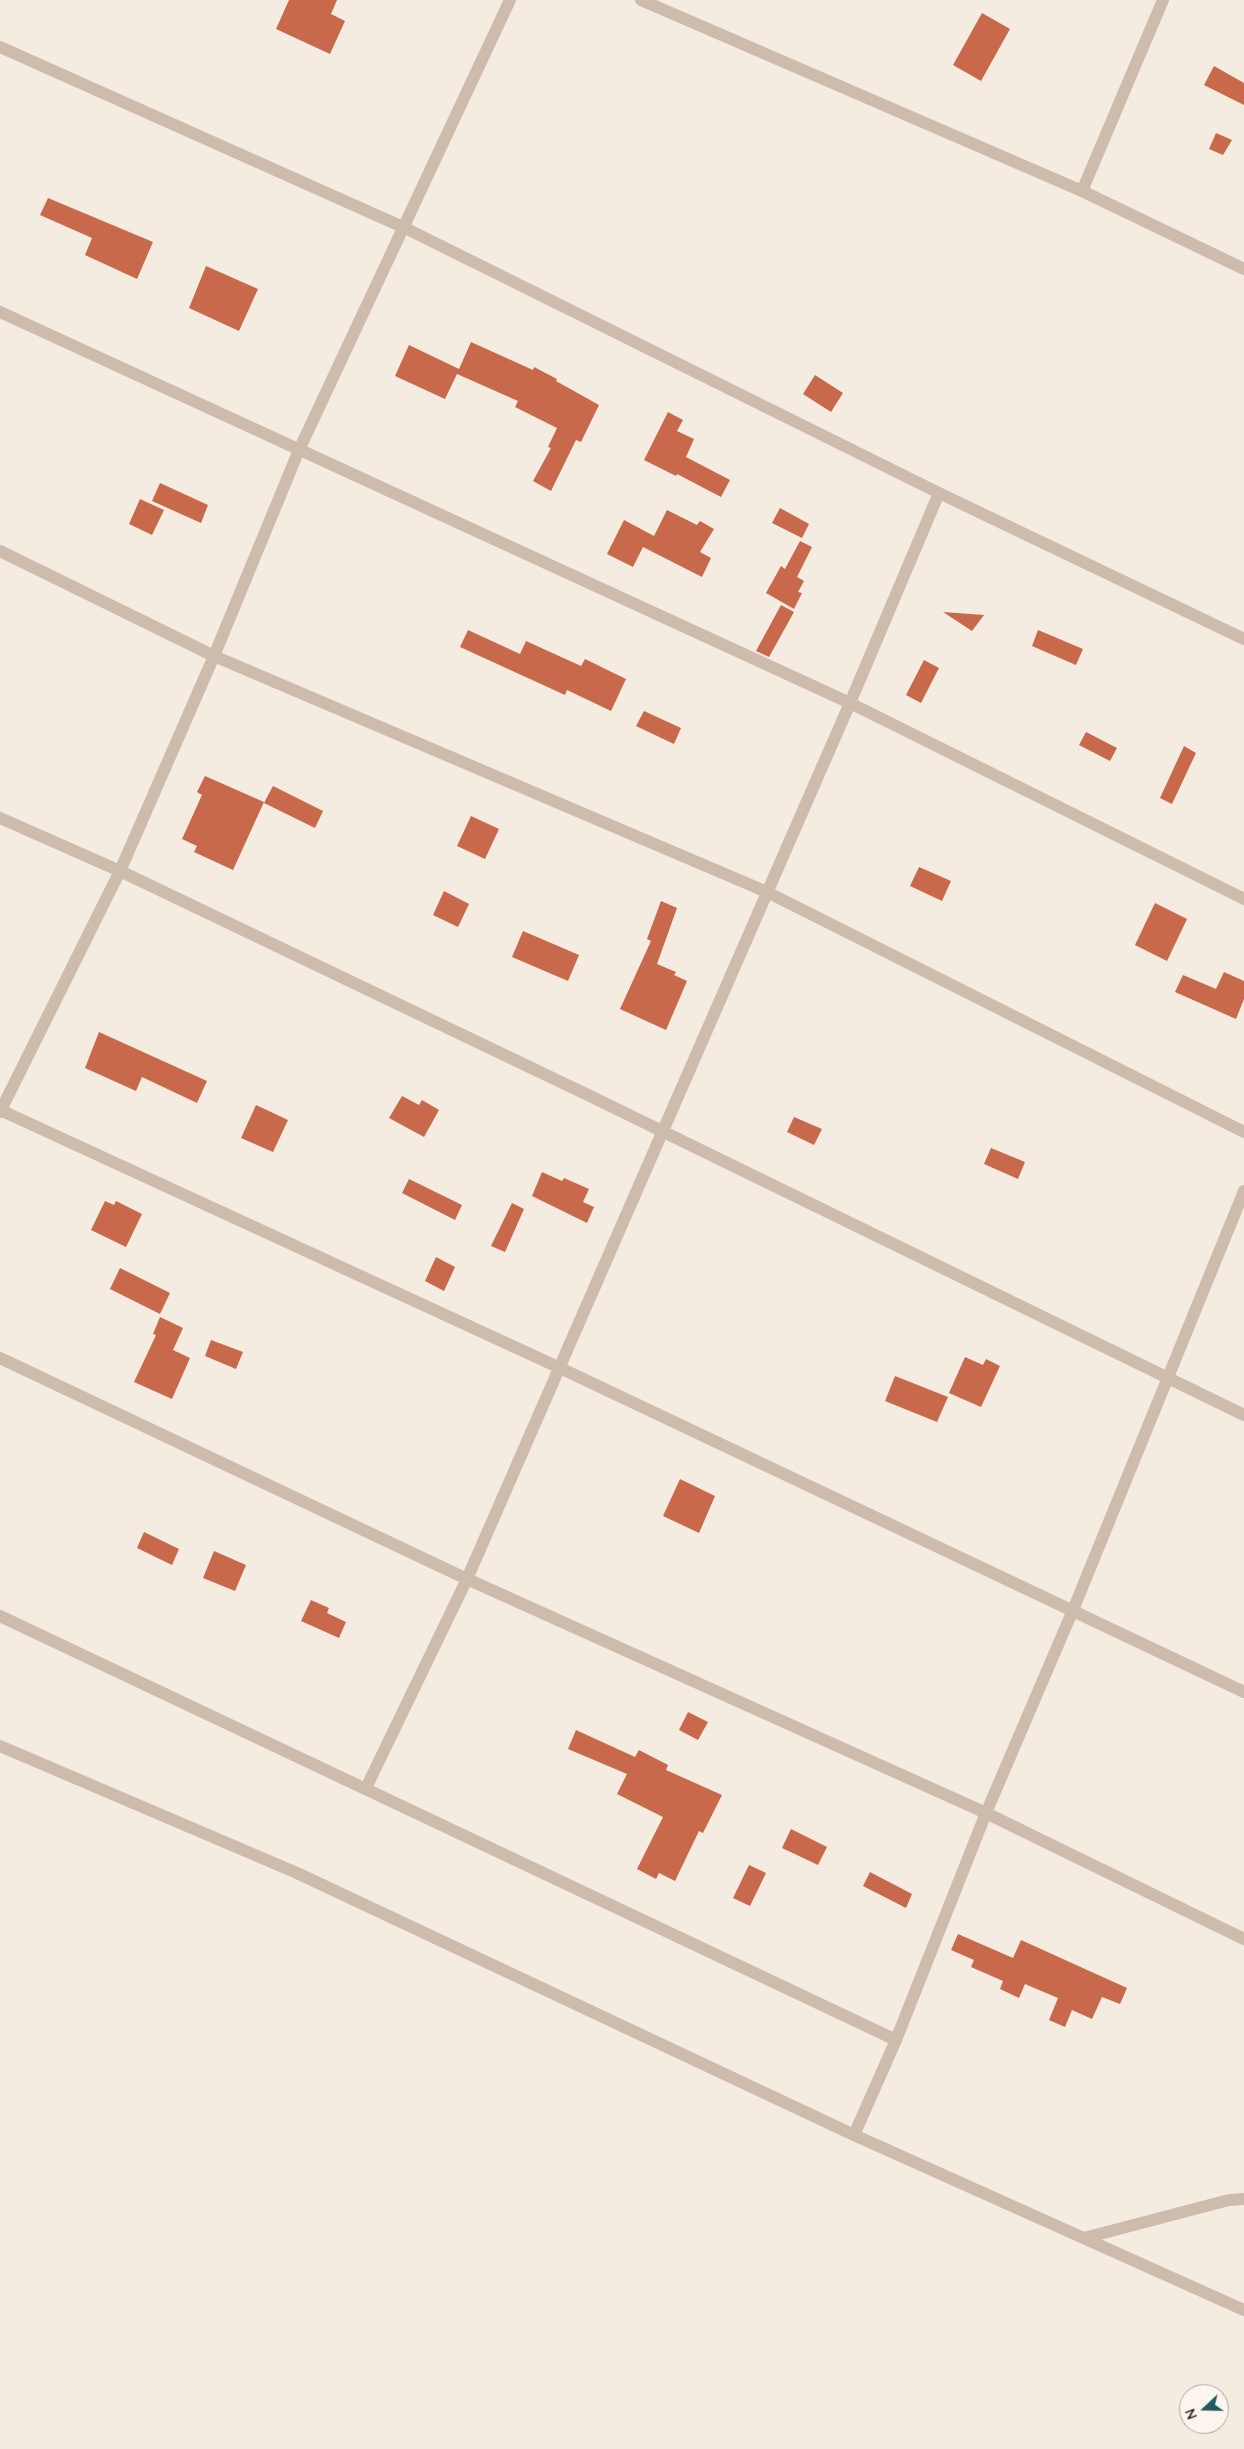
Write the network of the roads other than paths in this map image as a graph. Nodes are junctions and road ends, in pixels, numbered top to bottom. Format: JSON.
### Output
{"nodes":[{"id":1,"x":510,"y":0,"type":"edge"},
{"id":2,"x":641,"y":0,"type":"edge"},
{"id":3,"x":1163,"y":0,"type":"edge"},
{"id":4,"x":0,"y":47,"type":"edge"},
{"id":5,"x":1082,"y":191,"type":"junction"},
{"id":6,"x":405,"y":228,"type":"junction"},
{"id":7,"x":1244,"y":269,"type":"edge"},
{"id":8,"x":0,"y":312,"type":"edge"},
{"id":9,"x":299,"y":450,"type":"junction"},
{"id":10,"x":939,"y":493,"type":"junction"},
{"id":11,"x":0,"y":551,"type":"edge"},
{"id":12,"x":1244,"y":639,"type":"edge"},
{"id":13,"x":214,"y":656,"type":"junction"},
{"id":14,"x":850,"y":703,"type":"junction"},
{"id":15,"x":0,"y":818,"type":"edge"},
{"id":16,"x":120,"y":871,"type":"junction"},
{"id":17,"x":767,"y":892,"type":"junction"},
{"id":18,"x":1244,"y":899,"type":"edge"},
{"id":19,"x":0,"y":1111,"type":"edge"},
{"id":20,"x":661,"y":1132,"type":"junction"},
{"id":21,"x":1244,"y":1132,"type":"edge"},
{"id":22,"x":1244,"y":1190,"type":"edge"},
{"id":23,"x":0,"y":1358,"type":"edge"},
{"id":24,"x":558,"y":1367,"type":"junction"},
{"id":25,"x":1168,"y":1378,"type":"junction"},
{"id":26,"x":1244,"y":1415,"type":"edge"},
{"id":27,"x":467,"y":1579,"type":"junction"},
{"id":28,"x":1073,"y":1610,"type":"junction"},
{"id":29,"x":0,"y":1616,"type":"edge"},
{"id":30,"x":1244,"y":1692,"type":"edge"},
{"id":31,"x":0,"y":1746,"type":"edge"},
{"id":32,"x":366,"y":1788,"type":"junction"},
{"id":33,"x":986,"y":1813,"type":"junction"},
{"id":34,"x":1244,"y":1939,"type":"edge"},
{"id":35,"x":896,"y":2040,"type":"junction"},
{"id":36,"x":854,"y":2135,"type":"junction"},
{"id":37,"x":1244,"y":2199,"type":"edge"},
{"id":38,"x":1084,"y":2238,"type":"junction"},
{"id":39,"x":1244,"y":2310,"type":"edge"}],
"edges":[{"from":1,"to":6,"type":"street"},
{"from":2,"to":5,"type":"street"},
{"from":3,"to":5,"type":"street"},
{"from":4,"to":6,"type":"street"},
{"from":5,"to":7,"type":"street"},
{"from":6,"to":9,"type":"street"},
{"from":6,"to":10,"type":"street"},
{"from":8,"to":9,"type":"street"},
{"from":9,"to":13,"type":"street"},
{"from":9,"to":14,"type":"street"},
{"from":10,"to":12,"type":"street"},
{"from":10,"to":14,"type":"street"},
{"from":11,"to":13,"type":"street"},
{"from":13,"to":16,"type":"street"},
{"from":13,"to":17,"type":"street"},
{"from":14,"to":17,"type":"street"},
{"from":14,"to":18,"type":"street"},
{"from":15,"to":16,"type":"street"},
{"from":16,"to":19,"type":"street"},
{"from":16,"to":20,"type":"street"},
{"from":17,"to":20,"type":"street"},
{"from":17,"to":21,"type":"street"},
{"from":19,"to":24,"type":"street"},
{"from":20,"to":24,"type":"street"},
{"from":20,"to":25,"type":"street"},
{"from":22,"to":25,"type":"street"},
{"from":23,"to":27,"type":"street"},
{"from":24,"to":27,"type":"street"},
{"from":24,"to":28,"type":"street"},
{"from":25,"to":26,"type":"street"},
{"from":25,"to":28,"type":"street"},
{"from":27,"to":32,"type":"street"},
{"from":27,"to":33,"type":"street"},
{"from":28,"to":30,"type":"street"},
{"from":28,"to":33,"type":"street"},
{"from":29,"to":32,"type":"street"},
{"from":31,"to":36,"type":"street"},
{"from":32,"to":35,"type":"street"},
{"from":33,"to":34,"type":"street"},
{"from":33,"to":35,"type":"street"},
{"from":35,"to":36,"type":"street"},
{"from":36,"to":38,"type":"street"},
{"from":37,"to":38,"type":"street"},
{"from":38,"to":39,"type":"street"}]}
